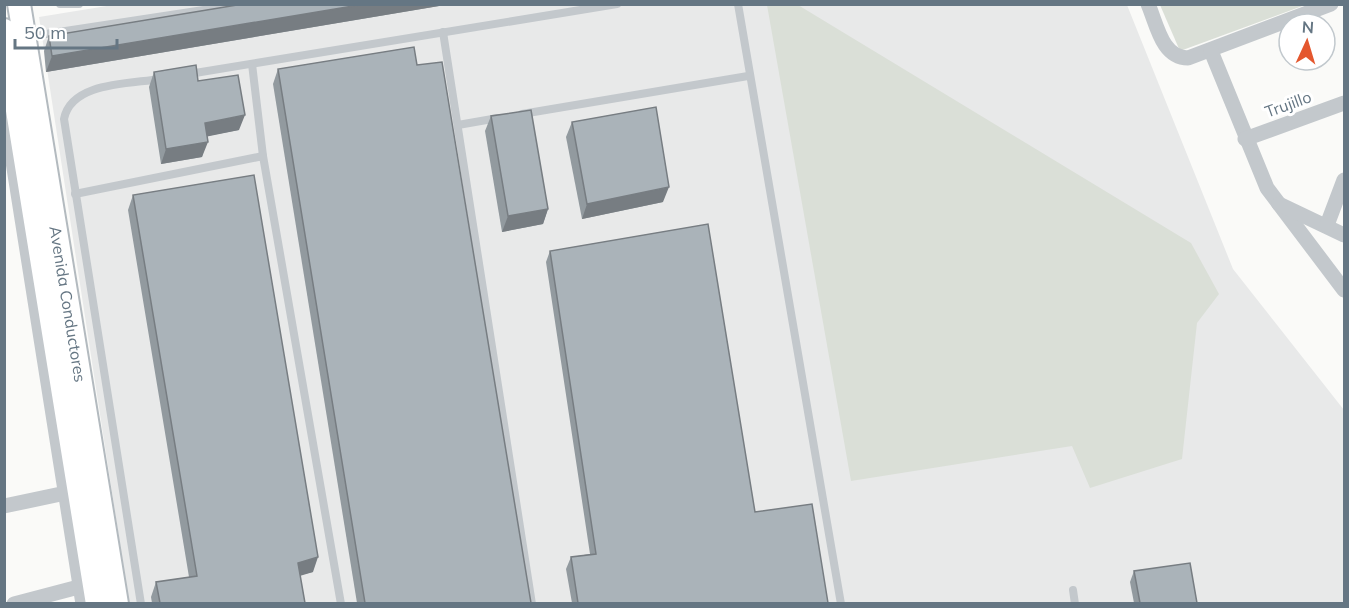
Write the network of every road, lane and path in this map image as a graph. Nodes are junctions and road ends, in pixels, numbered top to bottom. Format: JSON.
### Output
{"nodes":[{"id":1,"x":19,"y":4,"type":"edge"},
{"id":2,"x":60,"y":4,"type":"edge"},
{"id":3,"x":243,"y":4,"type":"edge"},
{"id":4,"x":617,"y":4,"type":"edge"},
{"id":5,"x":738,"y":4,"type":"edge"},
{"id":6,"x":1148,"y":4,"type":"edge"},
{"id":7,"x":1331,"y":4,"type":"edge"},
{"id":8,"x":75,"y":5,"type":"edge"},
{"id":9,"x":443,"y":32,"type":"junction"},
{"id":10,"x":15,"y":34,"type":"edge"},
{"id":11,"x":1211,"y":51,"type":"junction"},
{"id":12,"x":252,"y":64,"type":"junction"},
{"id":13,"x":183,"y":75,"type":"edge"},
{"id":14,"x":748,"y":76,"type":"junction"},
{"id":15,"x":171,"y":77,"type":"edge"},
{"id":16,"x":1344,"y":103,"type":"edge"},
{"id":17,"x":4,"y":105,"type":"edge"},
{"id":18,"x":516,"y":115,"type":"edge"},
{"id":19,"x":504,"y":117,"type":"edge"},
{"id":20,"x":458,"y":125,"type":"junction"},
{"id":21,"x":1245,"y":139,"type":"junction"},
{"id":22,"x":263,"y":156,"type":"junction"},
{"id":23,"x":1344,"y":180,"type":"edge"},
{"id":24,"x":75,"y":194,"type":"junction"},
{"id":25,"x":26,"y":202,"type":"junction"},
{"id":26,"x":1276,"y":202,"type":"junction"},
{"id":27,"x":4,"y":206,"type":"edge"},
{"id":28,"x":1327,"y":225,"type":"junction"},
{"id":29,"x":1344,"y":235,"type":"edge"},
{"id":30,"x":1344,"y":291,"type":"edge"},
{"id":31,"x":73,"y":492,"type":"junction"},
{"id":32,"x":4,"y":506,"type":"edge"},
{"id":33,"x":1073,"y":590,"type":"dead end"},
{"id":34,"x":90,"y":591,"type":"edge"},
{"id":35,"x":14,"y":603,"type":"edge"},
{"id":36,"x":83,"y":603,"type":"edge"},
{"id":37,"x":117,"y":603,"type":"edge"},
{"id":38,"x":141,"y":603,"type":"edge"},
{"id":39,"x":341,"y":603,"type":"edge"},
{"id":40,"x":532,"y":603,"type":"edge"},
{"id":41,"x":841,"y":603,"type":"edge"},
{"id":42,"x":1075,"y":603,"type":"edge"}],
"edges":[{"from":1,"to":10,"type":"main road","name":"Avenida Conductores"},
{"from":2,"to":8,"type":"lane"},
{"from":3,"to":10,"type":"lane"},
{"from":4,"to":9,"type":"lane"},
{"from":5,"to":14,"type":"lane"},
{"from":6,"to":11,"type":"street"},
{"from":7,"to":11,"type":"street"},
{"from":9,"to":12,"type":"lane"},
{"from":9,"to":20,"type":"lane"},
{"from":10,"to":25,"type":"main road","name":"Avenida Conductores"},
{"from":10,"to":37,"type":"main road","name":"Avenida Conductores"},
{"from":11,"to":21,"type":"street"},
{"from":12,"to":13,"type":"lane"},
{"from":12,"to":22,"type":"lane"},
{"from":14,"to":18,"type":"lane"},
{"from":14,"to":41,"type":"lane"},
{"from":15,"to":24,"type":"lane"},
{"from":16,"to":21,"type":"street","name":"Trujillo"},
{"from":17,"to":25,"type":"street"},
{"from":19,"to":20,"type":"lane"},
{"from":20,"to":40,"type":"lane"},
{"from":21,"to":26,"type":"street"},
{"from":22,"to":24,"type":"lane"},
{"from":22,"to":39,"type":"lane"},
{"from":23,"to":28,"type":"street"},
{"from":24,"to":38,"type":"lane"},
{"from":25,"to":27,"type":"street"},
{"from":25,"to":31,"type":"main road","name":"Avenida Conductores"},
{"from":26,"to":28,"type":"street"},
{"from":26,"to":30,"type":"street"},
{"from":28,"to":29,"type":"street"},
{"from":31,"to":32,"type":"street"},
{"from":31,"to":34,"type":"main road","name":"Avenida Conductores"},
{"from":33,"to":42,"type":"lane"},
{"from":34,"to":35,"type":"street"},
{"from":34,"to":36,"type":"street"}]}
